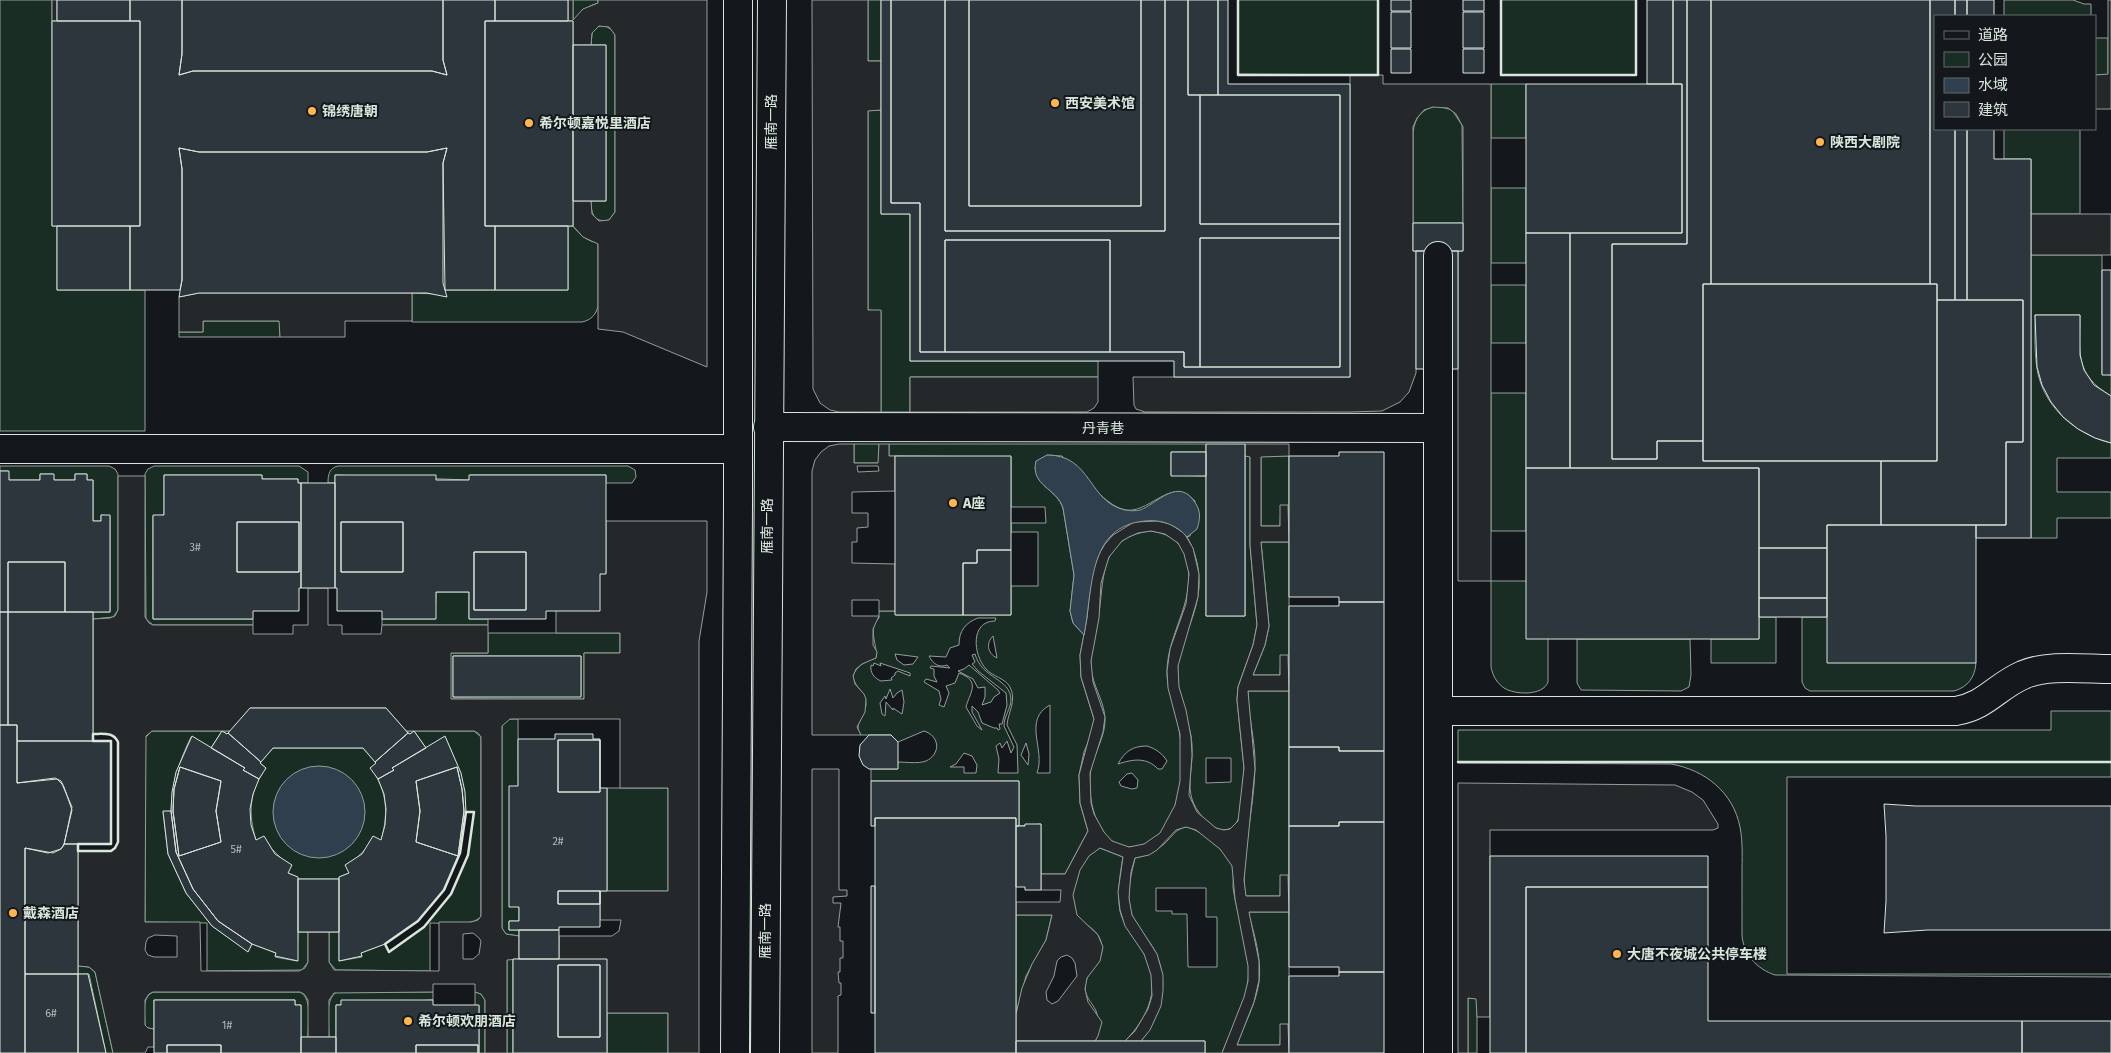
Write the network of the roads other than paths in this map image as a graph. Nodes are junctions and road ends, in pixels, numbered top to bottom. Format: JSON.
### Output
{"nodes":[{"id":1,"x":738,"y":0,"type":"edge"},
{"id":2,"x":772,"y":0,"type":"edge"},
{"id":3,"x":1438,"y":256,"type":"dead end"},
{"id":4,"x":768,"y":427,"type":"junction"},
{"id":5,"x":1438,"y":428,"type":"junction"},
{"id":6,"x":0,"y":448,"type":"edge"},
{"id":7,"x":738,"y":448,"type":"junction"},
{"id":8,"x":2111,"y":669,"type":"edge"},
{"id":9,"x":1438,"y":711,"type":"junction"},
{"id":10,"x":735,"y":1053,"type":"edge"},
{"id":11,"x":765,"y":1053,"type":"edge"},
{"id":12,"x":1438,"y":1053,"type":"edge"}],
"edges":[{"from":1,"to":7,"type":"street"},
{"from":2,"to":4,"type":"street","name":"雁南一路"},
{"from":3,"to":5,"type":"street"},
{"from":4,"to":5,"type":"street","name":"丹青巷"},
{"from":4,"to":11,"type":"street","name":"雁南一路"},
{"from":5,"to":9,"type":"street"},
{"from":6,"to":7,"type":"street"},
{"from":7,"to":10,"type":"street"},
{"from":8,"to":9,"type":"street"},
{"from":9,"to":12,"type":"street"}]}
